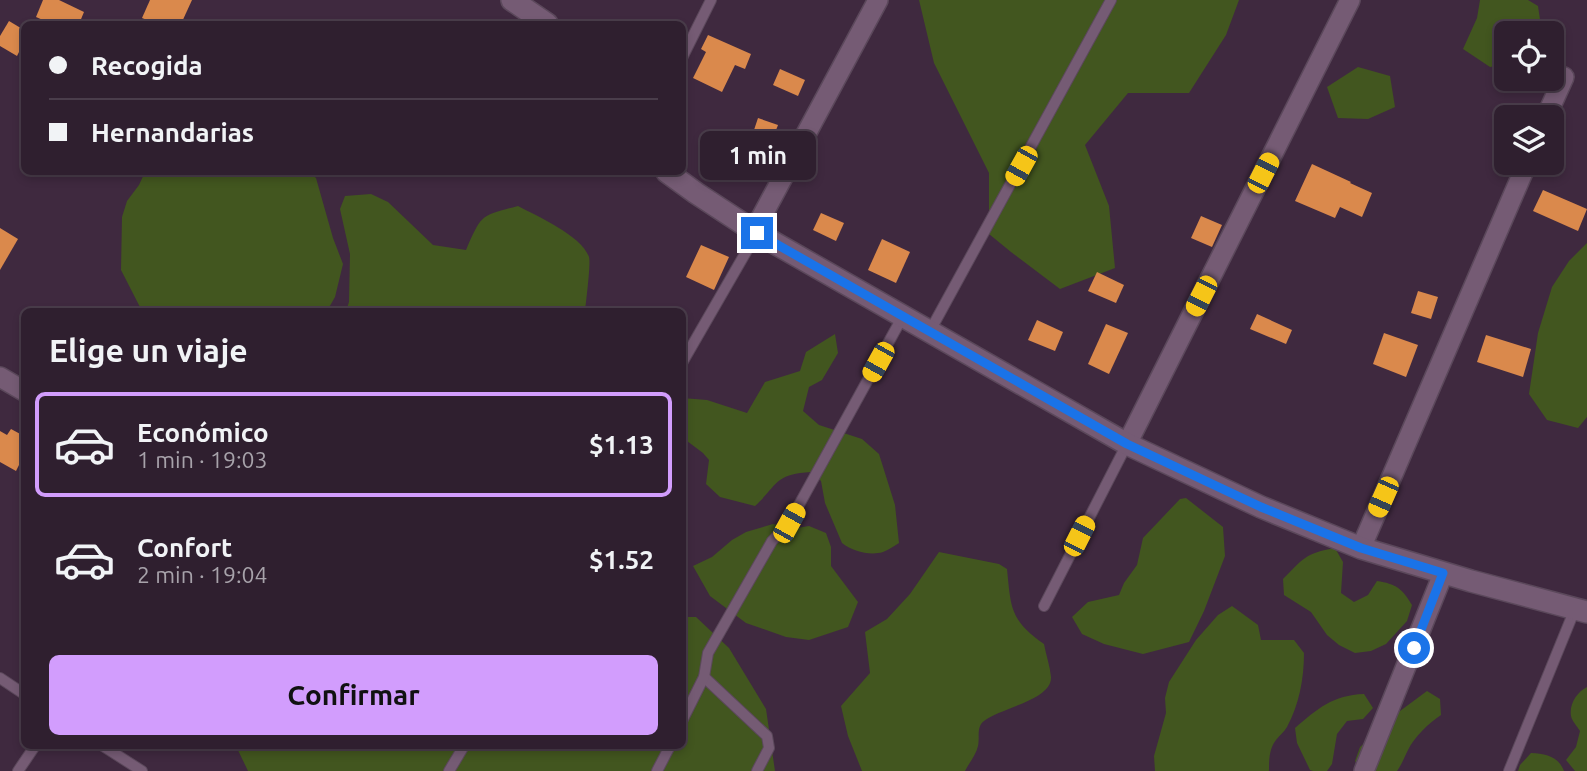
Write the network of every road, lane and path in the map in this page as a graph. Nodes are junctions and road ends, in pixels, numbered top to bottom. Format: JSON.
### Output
{"nodes":[{"id":1,"x":512,"y":0,"type":"edge"},
{"id":2,"x":711,"y":0,"type":"edge"},
{"id":3,"x":878,"y":0,"type":"edge"},
{"id":4,"x":1111,"y":0,"type":"edge"},
{"id":5,"x":1350,"y":0,"type":"edge"},
{"id":6,"x":543,"y":21,"type":"edge"},
{"id":7,"x":686,"y":50,"type":"edge"},
{"id":8,"x":671,"y":175,"type":"edge"},
{"id":9,"x":1522,"y":175,"type":"edge"},
{"id":10,"x":756,"y":232,"type":"junction"},
{"id":11,"x":903,"y":316,"type":"junction"},
{"id":12,"x":930,"y":332,"type":"junction"},
{"id":13,"x":686,"y":356,"type":"edge"},
{"id":14,"x":0,"y":377,"type":"edge"},
{"id":15,"x":21,"y":389,"type":"edge"},
{"id":16,"x":1127,"y":444,"type":"junction"},
{"id":17,"x":1361,"y":548,"type":"junction"},
{"id":18,"x":1443,"y":573,"type":"junction"},
{"id":19,"x":1044,"y":606,"type":"dead end"},
{"id":20,"x":1581,"y":611,"type":"edge"},
{"id":21,"x":704,"y":677,"type":"junction"},
{"id":22,"x":0,"y":678,"type":"edge"},
{"id":23,"x":21,"y":692,"type":"edge"},
{"id":24,"x":686,"y":713,"type":"edge"},
{"id":25,"x":33,"y":749,"type":"edge"},
{"id":26,"x":108,"y":749,"type":"edge"},
{"id":27,"x":462,"y":749,"type":"edge"},
{"id":28,"x":668,"y":749,"type":"edge"},
{"id":29,"x":18,"y":771,"type":"edge"},
{"id":30,"x":142,"y":771,"type":"edge"},
{"id":31,"x":449,"y":771,"type":"edge"},
{"id":32,"x":657,"y":771,"type":"edge"},
{"id":33,"x":757,"y":771,"type":"edge"},
{"id":34,"x":1364,"y":771,"type":"edge"},
{"id":35,"x":1508,"y":771,"type":"edge"}],
"edges":[{"from":1,"to":6,"type":"street"},
{"from":2,"to":7,"type":"lane"},
{"from":3,"to":10,"type":"street"},
{"from":4,"to":12,"type":"lane"},
{"from":5,"to":16,"type":"street"},
{"from":8,"to":10,"type":"street"},
{"from":9,"to":17,"type":"street"},
{"from":10,"to":11,"type":"street"},
{"from":10,"to":13,"type":"lane"},
{"from":11,"to":12,"type":"street"},
{"from":11,"to":21,"type":"lane"},
{"from":12,"to":16,"type":"street"},
{"from":14,"to":15,"type":"street"},
{"from":16,"to":17,"type":"street"},
{"from":16,"to":19,"type":"lane"},
{"from":17,"to":18,"type":"street"},
{"from":18,"to":20,"type":"street"},
{"from":18,"to":34,"type":"street"},
{"from":20,"to":35,"type":"lane"},
{"from":21,"to":24,"type":"lane"},
{"from":21,"to":33,"type":"lane"},
{"from":22,"to":23,"type":"lane"},
{"from":25,"to":29,"type":"lane"},
{"from":26,"to":30,"type":"lane"},
{"from":27,"to":31,"type":"lane"},
{"from":28,"to":32,"type":"lane"}]}
